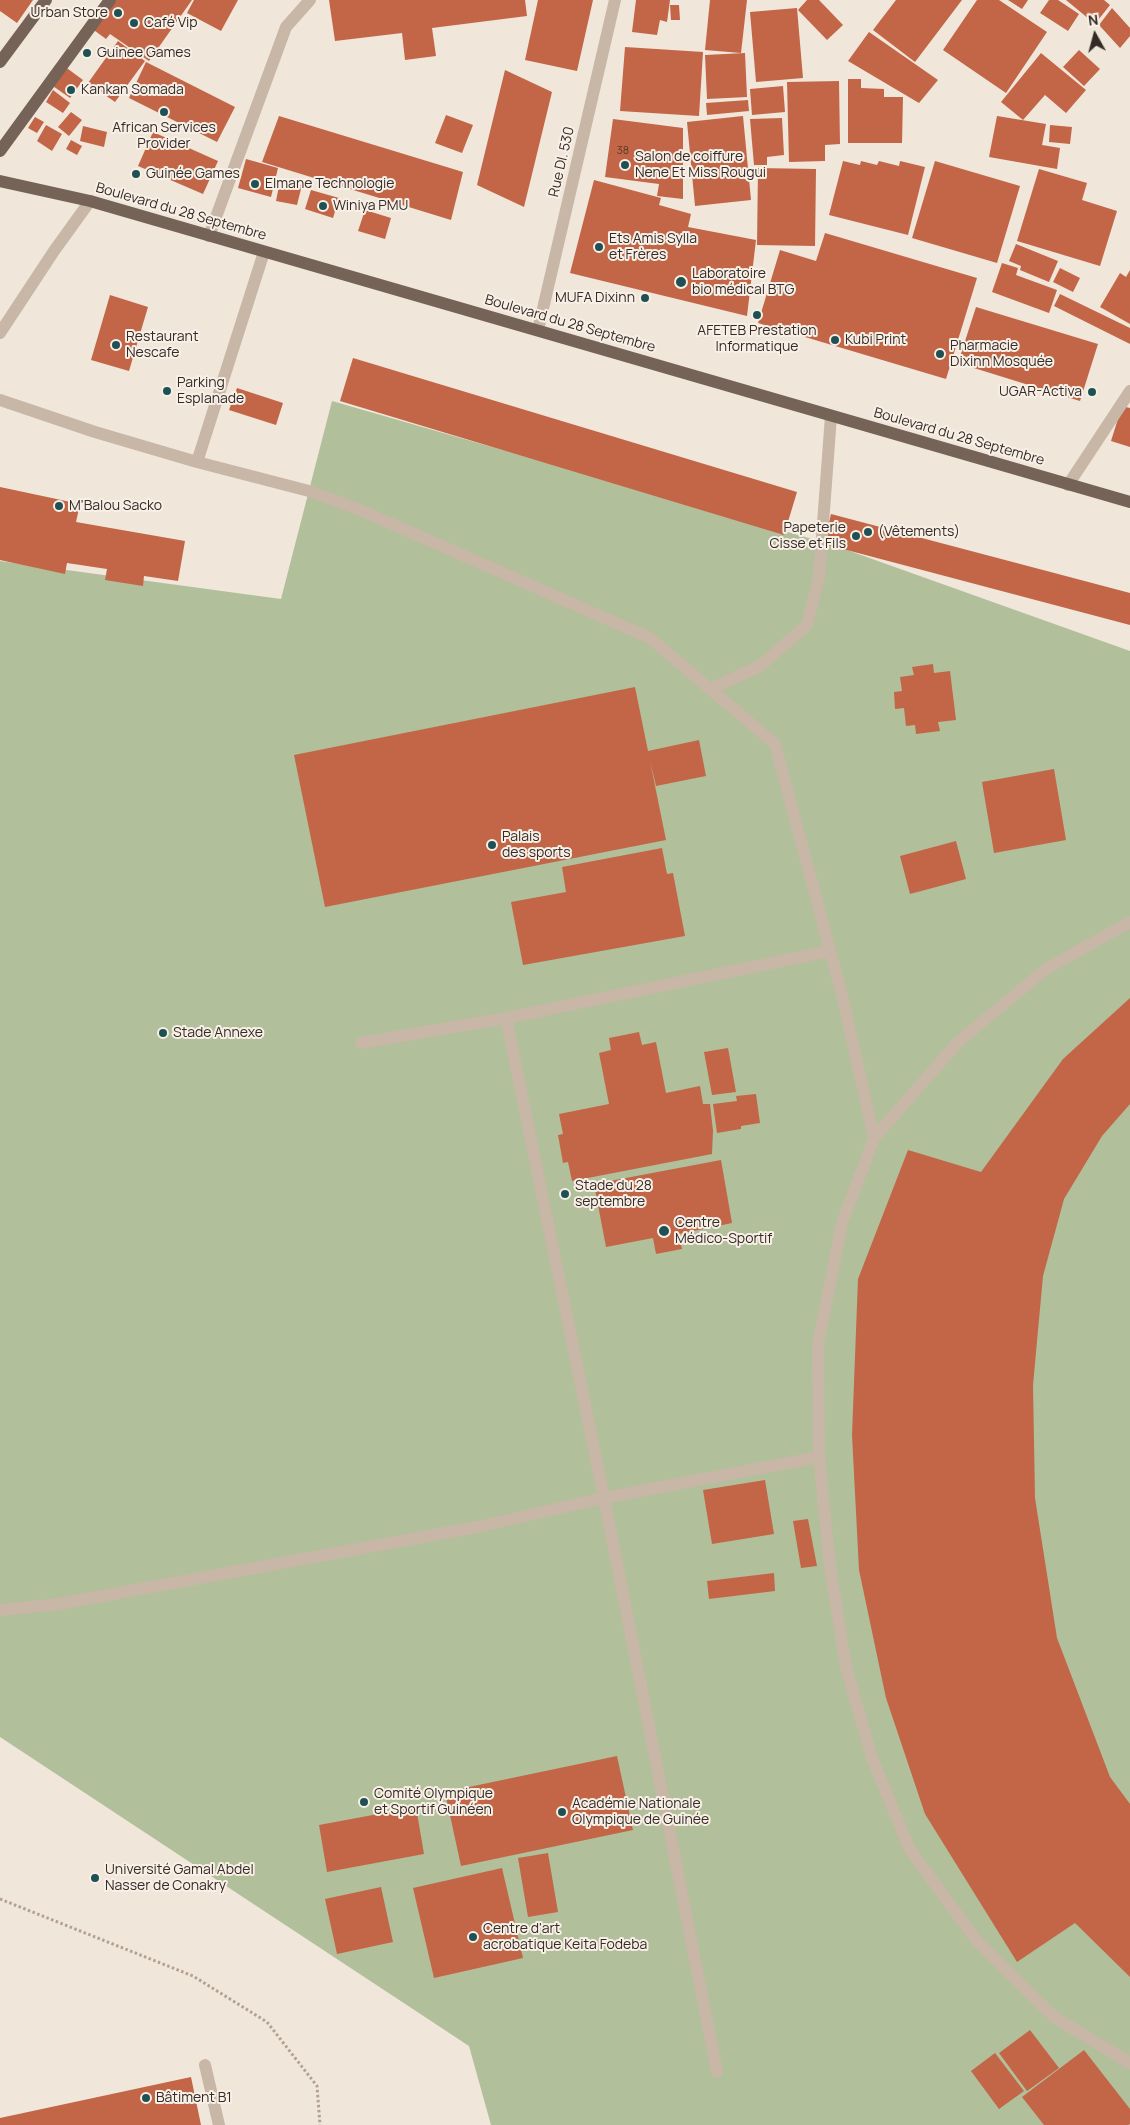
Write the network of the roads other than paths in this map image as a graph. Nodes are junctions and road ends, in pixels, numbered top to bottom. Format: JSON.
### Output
{"nodes":[{"id":1,"x":46,"y":0,"type":"edge"},
{"id":2,"x":110,"y":0,"type":"edge"},
{"id":3,"x":310,"y":0,"type":"edge"},
{"id":4,"x":616,"y":0,"type":"edge"},
{"id":5,"x":0,"y":62,"type":"edge"},
{"id":6,"x":0,"y":151,"type":"edge"},
{"id":7,"x":0,"y":181,"type":"edge"},
{"id":8,"x":90,"y":201,"type":"junction"},
{"id":9,"x":209,"y":236,"type":"junction"},
{"id":10,"x":264,"y":252,"type":"junction"},
{"id":11,"x":538,"y":330,"type":"junction"},
{"id":12,"x":0,"y":333,"type":"edge"},
{"id":13,"x":1130,"y":391,"type":"edge"},
{"id":14,"x":0,"y":400,"type":"edge"},
{"id":15,"x":831,"y":416,"type":"junction"},
{"id":16,"x":197,"y":462,"type":"junction"},
{"id":17,"x":1068,"y":485,"type":"junction"},
{"id":18,"x":1130,"y":502,"type":"edge"},
{"id":19,"x":710,"y":689,"type":"junction"},
{"id":20,"x":1130,"y":922,"type":"edge"},
{"id":21,"x":830,"y":951,"type":"junction"},
{"id":22,"x":506,"y":1018,"type":"junction"},
{"id":23,"x":361,"y":1043,"type":"dead end"},
{"id":24,"x":874,"y":1138,"type":"junction"},
{"id":25,"x":819,"y":1457,"type":"junction"},
{"id":26,"x":604,"y":1498,"type":"junction"},
{"id":27,"x":0,"y":1610,"type":"edge"},
{"id":28,"x":1130,"y":2064,"type":"edge"},
{"id":29,"x":205,"y":2065,"type":"dead end"},
{"id":30,"x":717,"y":2072,"type":"dead end"},
{"id":31,"x":219,"y":2125,"type":"edge"}],
"edges":[{"from":1,"to":5,"type":"main road"},
{"from":2,"to":6,"type":"main road"},
{"from":3,"to":9,"type":"street"},
{"from":4,"to":11,"type":"street","name":"Rue DI. 530"},
{"from":7,"to":8,"type":"main road","name":"Boulevard du 28 Septembre"},
{"from":8,"to":9,"type":"main road","name":"Boulevard du 28 Septembre"},
{"from":8,"to":12,"type":"street"},
{"from":9,"to":10,"type":"main road","name":"Boulevard du 28 Septembre"},
{"from":10,"to":11,"type":"main road","name":"Boulevard du 28 Septembre"},
{"from":10,"to":16,"type":"street"},
{"from":11,"to":15,"type":"main road","name":"Boulevard du 28 Septembre"},
{"from":13,"to":17,"type":"street"},
{"from":14,"to":16,"type":"street"},
{"from":15,"to":17,"type":"main road","name":"Boulevard du 28 Septembre"},
{"from":15,"to":19,"type":"street"},
{"from":16,"to":19,"type":"street"},
{"from":17,"to":18,"type":"main road","name":"Boulevard du 28 Septembre"},
{"from":19,"to":21,"type":"street"},
{"from":20,"to":24,"type":"street"},
{"from":21,"to":22,"type":"street"},
{"from":21,"to":24,"type":"street"},
{"from":22,"to":23,"type":"street"},
{"from":22,"to":26,"type":"street"},
{"from":24,"to":25,"type":"street"},
{"from":25,"to":26,"type":"street"},
{"from":25,"to":28,"type":"street"},
{"from":26,"to":27,"type":"street"},
{"from":26,"to":30,"type":"street"},
{"from":29,"to":31,"type":"street"}]}
